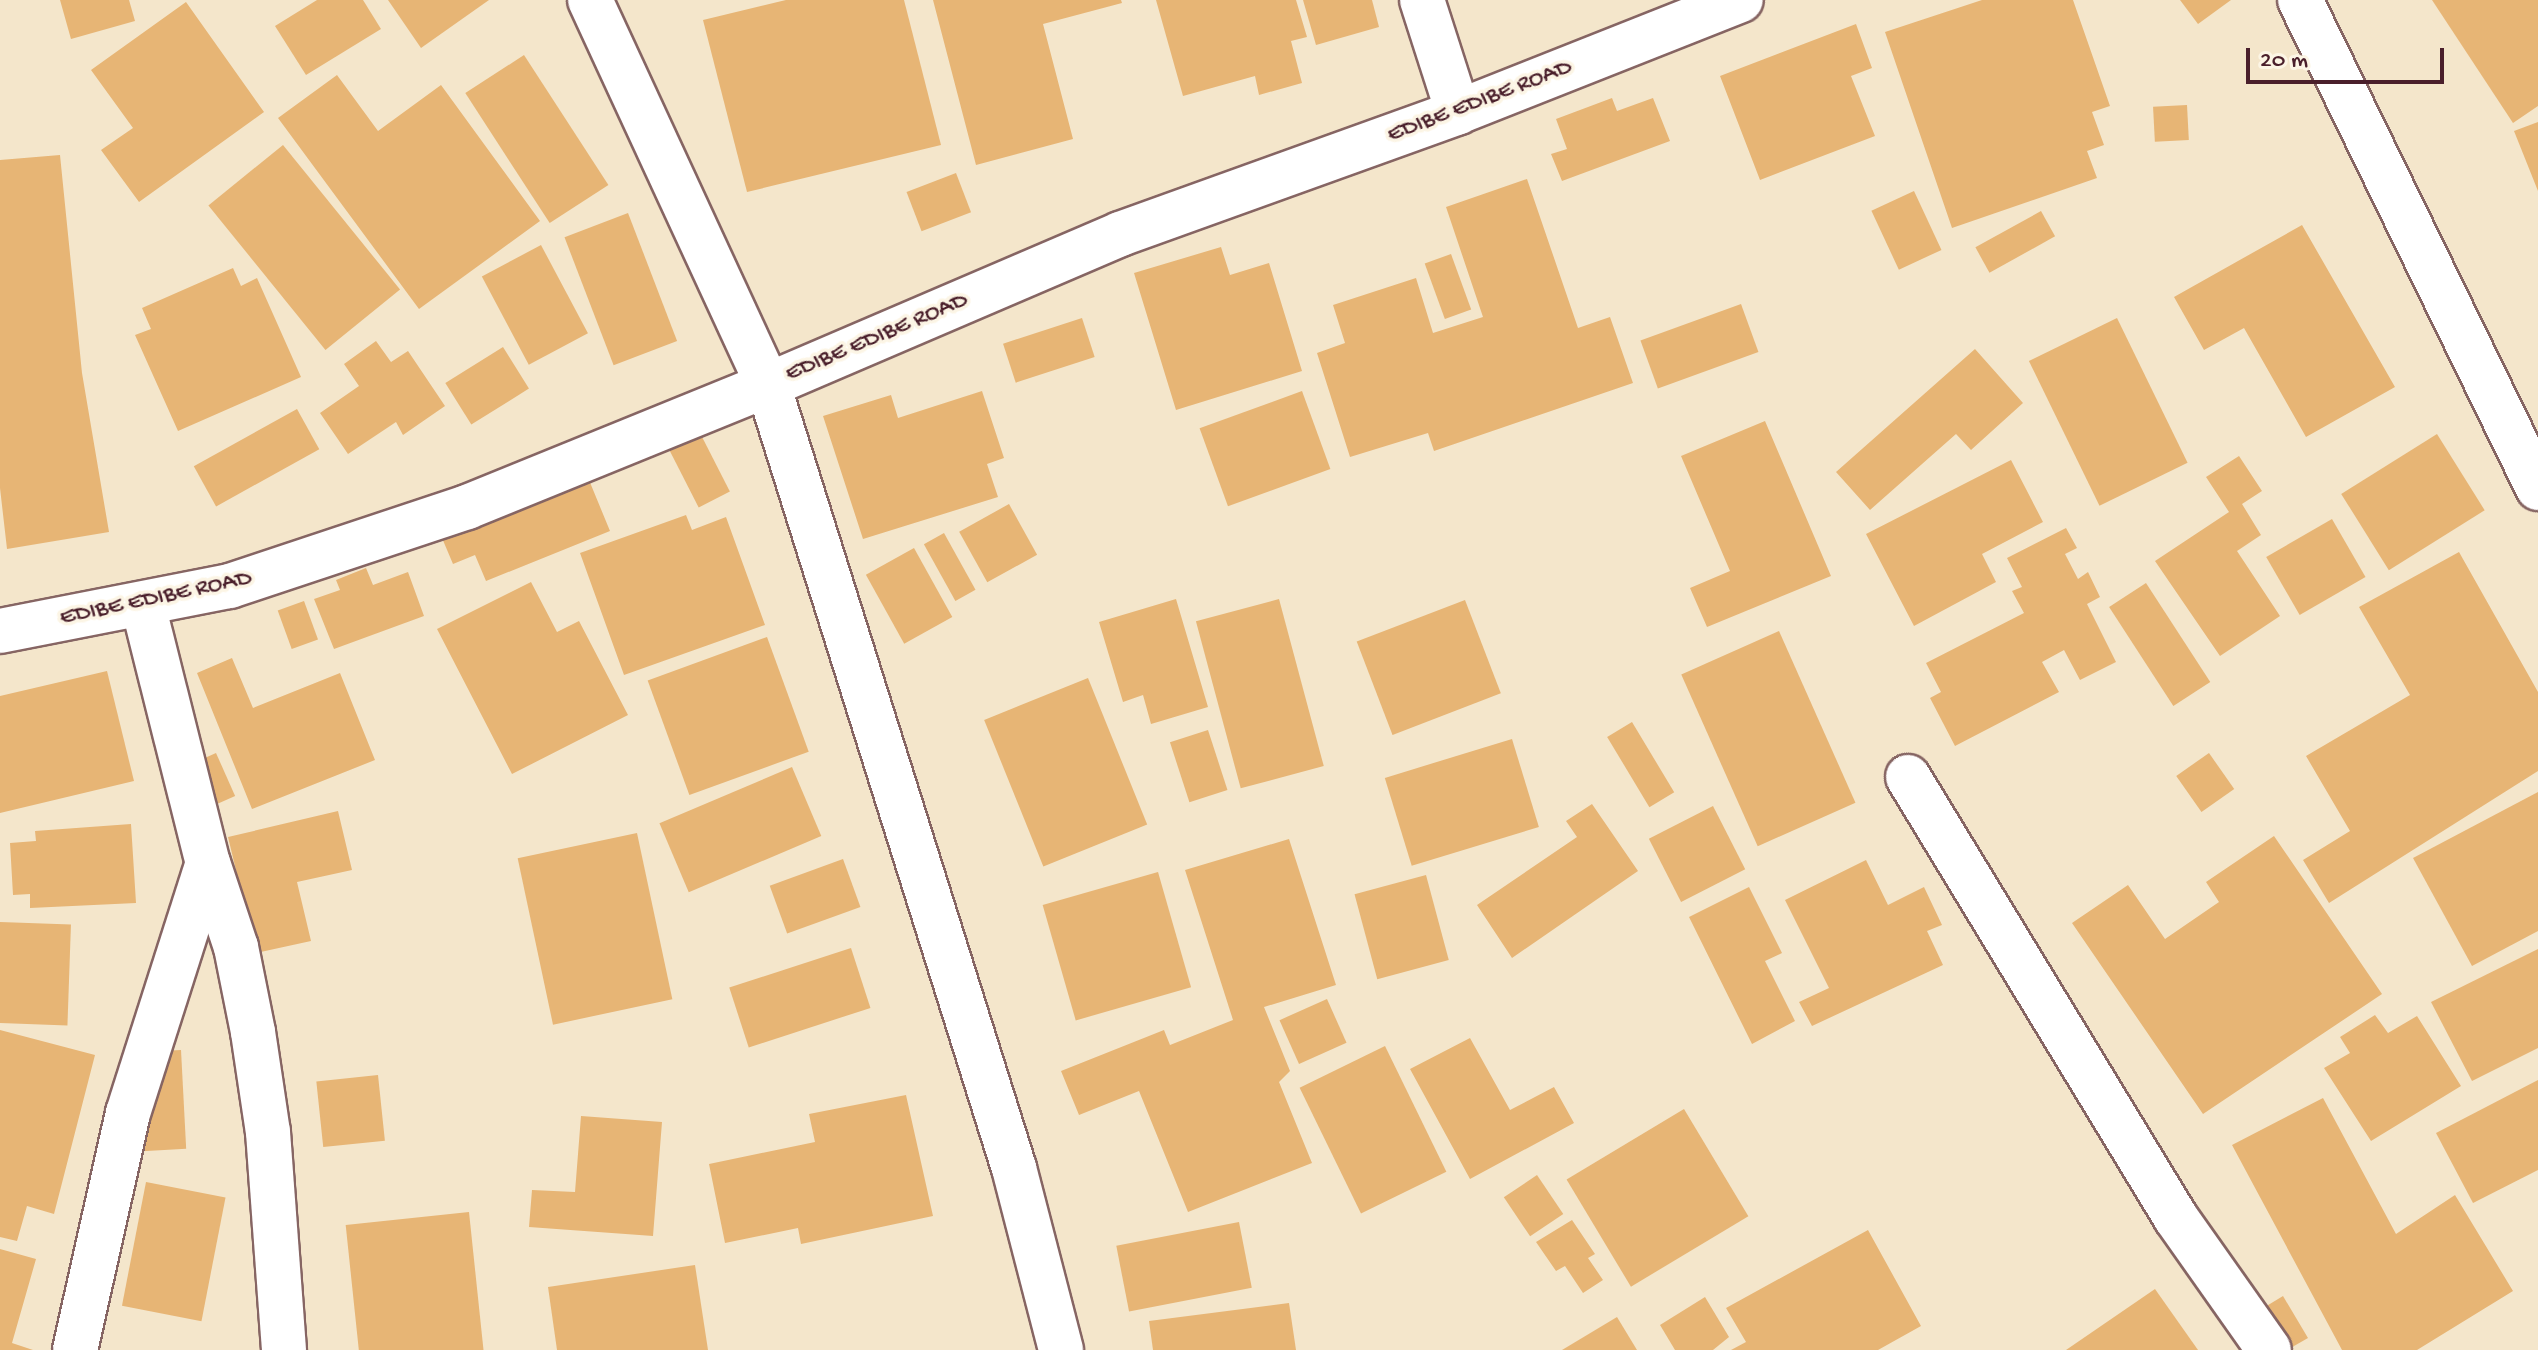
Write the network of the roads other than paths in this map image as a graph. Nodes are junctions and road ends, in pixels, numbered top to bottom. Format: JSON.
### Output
{"nodes":[{"id":1,"x":590,"y":0,"type":"edge"},
{"id":2,"x":1422,"y":0,"type":"edge"},
{"id":3,"x":1741,"y":0,"type":"edge"},
{"id":4,"x":2300,"y":0,"type":"edge"},
{"id":5,"x":1458,"y":112,"type":"junction"},
{"id":6,"x":768,"y":385,"type":"junction"},
{"id":7,"x":2538,"y":488,"type":"edge"},
{"id":8,"x":143,"y":605,"type":"junction"},
{"id":9,"x":0,"y":631,"type":"edge"},
{"id":10,"x":1908,"y":777,"type":"dead end"},
{"id":11,"x":208,"y":863,"type":"junction"},
{"id":12,"x":75,"y":1350,"type":"edge"},
{"id":13,"x":284,"y":1350,"type":"edge"},
{"id":14,"x":1061,"y":1350,"type":"edge"},
{"id":15,"x":2269,"y":1350,"type":"edge"}],
"edges":[{"from":1,"to":6,"type":"street"},
{"from":2,"to":5,"type":"street"},
{"from":3,"to":5,"type":"street","name":"EDIBE EDIBE ROAD"},
{"from":4,"to":7,"type":"street"},
{"from":5,"to":6,"type":"street","name":"EDIBE EDIBE ROAD"},
{"from":6,"to":8,"type":"street","name":"EDIBE EDIBE ROAD"},
{"from":6,"to":14,"type":"street"},
{"from":8,"to":9,"type":"street","name":"EDIBE EDIBE ROAD"},
{"from":8,"to":11,"type":"street"},
{"from":10,"to":15,"type":"street"},
{"from":11,"to":12,"type":"street"},
{"from":11,"to":13,"type":"street"}]}
